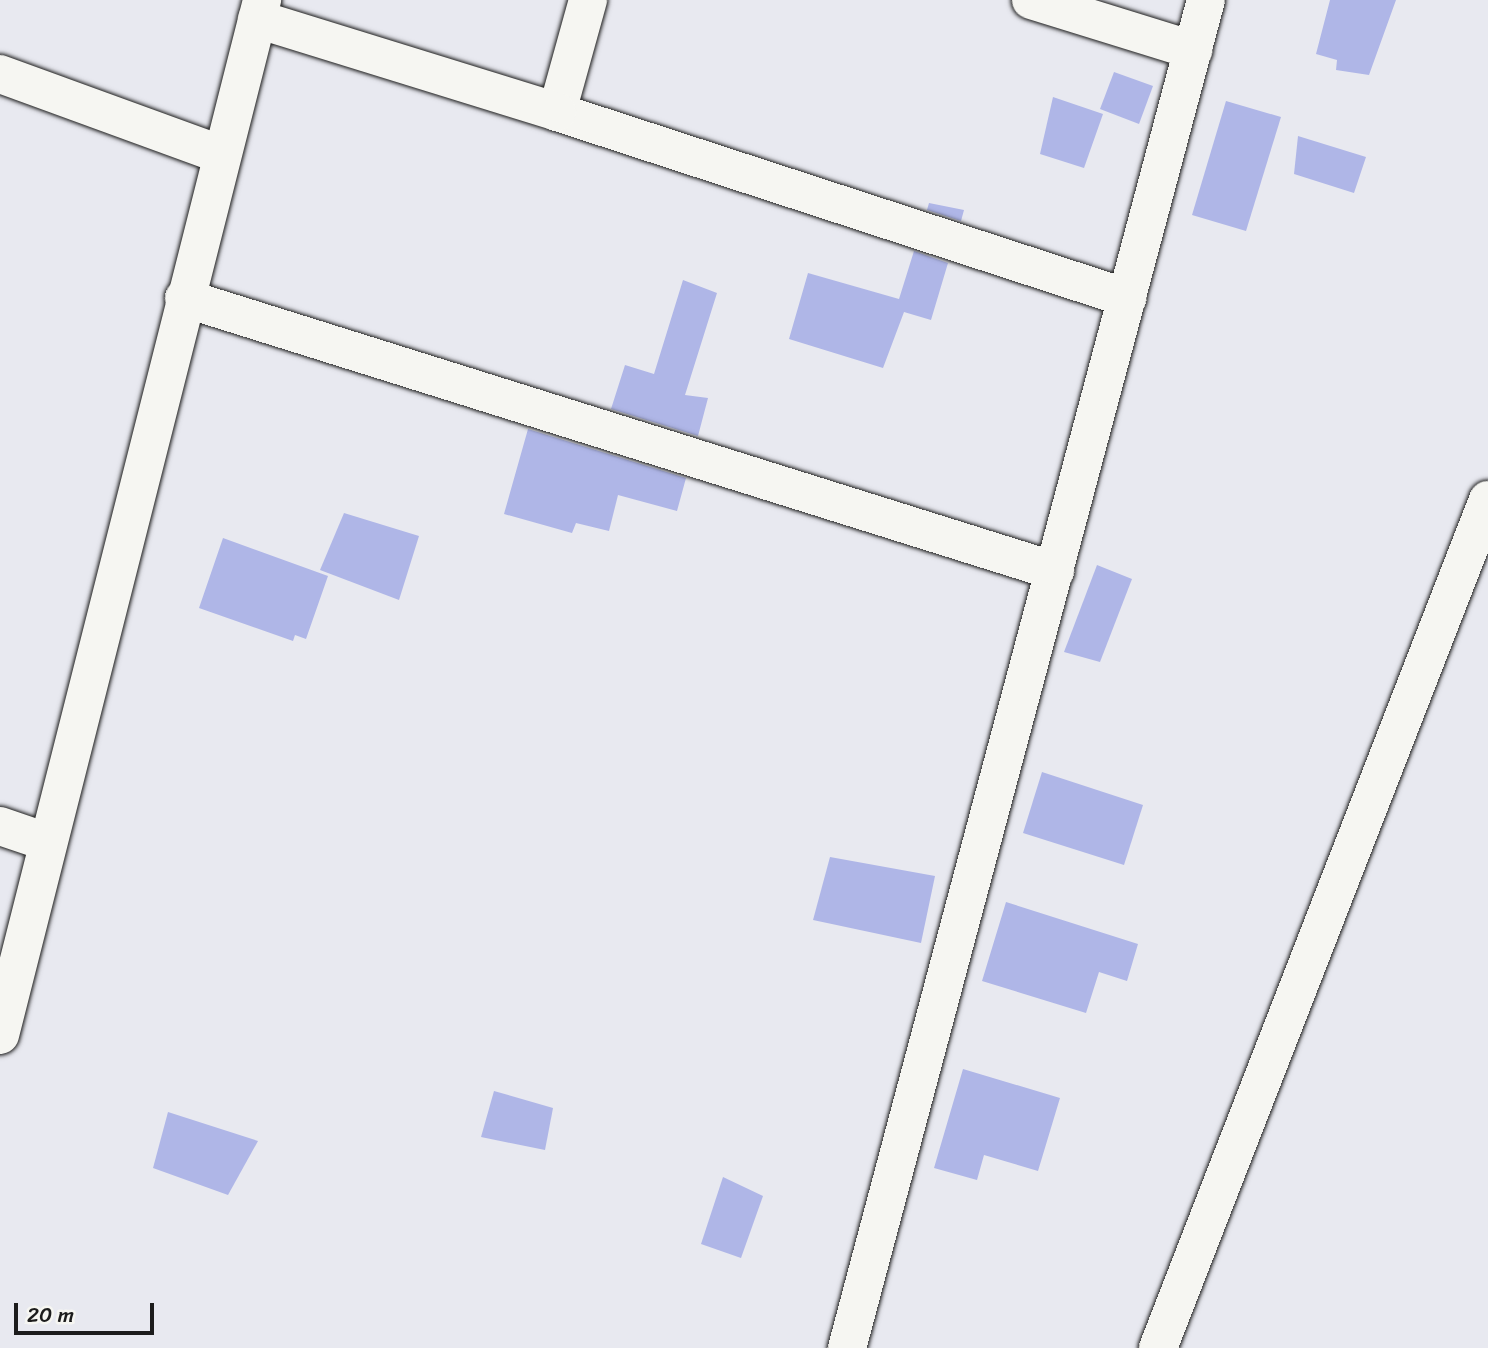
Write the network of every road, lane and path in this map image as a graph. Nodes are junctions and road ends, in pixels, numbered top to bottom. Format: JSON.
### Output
{"nodes":[{"id":1,"x":588,"y":0,"type":"edge"},
{"id":2,"x":1031,"y":0,"type":"edge"},
{"id":3,"x":1206,"y":0,"type":"edge"},
{"id":4,"x":259,"y":10,"type":"edge"},
{"id":5,"x":1193,"y":50,"type":"junction"},
{"id":6,"x":0,"y":74,"type":"edge"},
{"id":7,"x":556,"y":113,"type":"junction"},
{"id":8,"x":220,"y":154,"type":"junction"},
{"id":9,"x":184,"y":298,"type":"junction"},
{"id":10,"x":1127,"y":298,"type":"junction"},
{"id":11,"x":1488,"y":500,"type":"edge"},
{"id":12,"x":1055,"y":571,"type":"junction"},
{"id":13,"x":0,"y":826,"type":"edge"},
{"id":14,"x":47,"y":842,"type":"junction"},
{"id":15,"x":0,"y":1035,"type":"edge"},
{"id":16,"x":847,"y":1348,"type":"edge"},
{"id":17,"x":1158,"y":1348,"type":"edge"}],
"edges":[{"from":1,"to":7,"type":"street"},
{"from":2,"to":5,"type":"street"},
{"from":3,"to":5,"type":"street"},
{"from":4,"to":7,"type":"street"},
{"from":4,"to":8,"type":"street"},
{"from":5,"to":10,"type":"street"},
{"from":6,"to":8,"type":"street"},
{"from":7,"to":10,"type":"street"},
{"from":8,"to":9,"type":"street"},
{"from":9,"to":12,"type":"street"},
{"from":9,"to":14,"type":"street"},
{"from":10,"to":12,"type":"street"},
{"from":11,"to":17,"type":"street"},
{"from":12,"to":16,"type":"street"},
{"from":13,"to":14,"type":"street"},
{"from":14,"to":15,"type":"street"}]}
